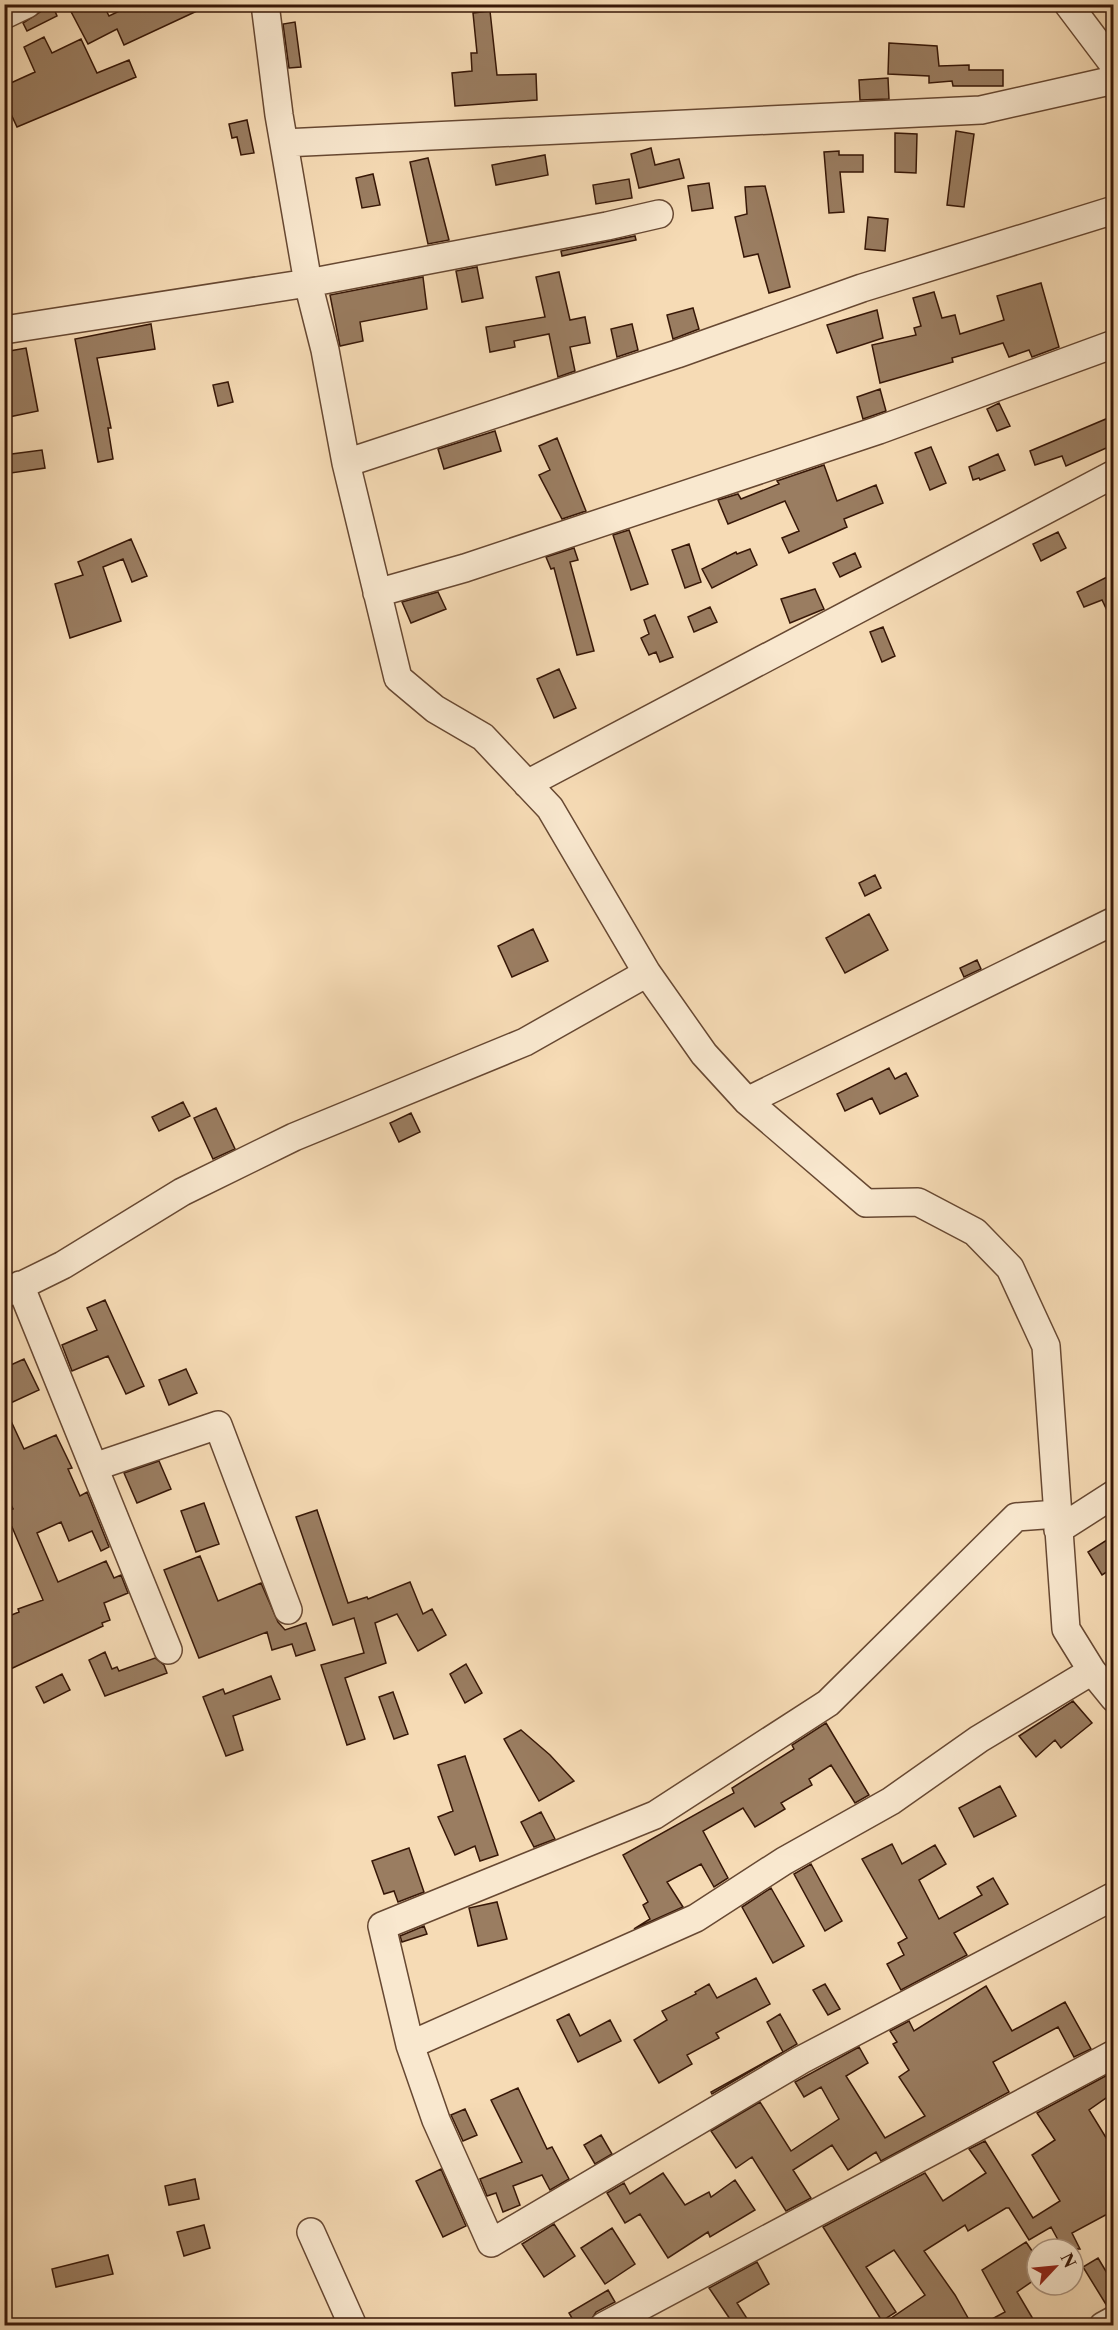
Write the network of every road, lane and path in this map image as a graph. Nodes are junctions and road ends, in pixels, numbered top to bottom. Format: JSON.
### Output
{"nodes":[{"id":1,"x":27,"y":4,"type":"edge"},
{"id":2,"x":264,"y":4,"type":"edge"},
{"id":3,"x":1068,"y":4,"type":"edge"},
{"id":4,"x":4,"y":15,"type":"edge"},
{"id":5,"x":1113,"y":65,"type":"edge"},
{"id":6,"x":1113,"y":80,"type":"edge"},
{"id":7,"x":284,"y":142,"type":"junction"},
{"id":8,"x":1113,"y":210,"type":"edge"},
{"id":9,"x":659,"y":214,"type":"dead end"},
{"id":10,"x":308,"y":283,"type":"junction"},
{"id":11,"x":4,"y":330,"type":"edge"},
{"id":12,"x":1113,"y":344,"type":"edge"},
{"id":13,"x":346,"y":463,"type":"junction"},
{"id":14,"x":1113,"y":474,"type":"edge"},
{"id":15,"x":377,"y":593,"type":"junction"},
{"id":16,"x":527,"y":784,"type":"junction"},
{"id":17,"x":1113,"y":921,"type":"edge"},
{"id":18,"x":647,"y":973,"type":"junction"},
{"id":19,"x":747,"y":1101,"type":"junction"},
{"id":20,"x":12,"y":1290,"type":"edge"},
{"id":21,"x":94,"y":1467,"type":"junction"},
{"id":22,"x":1113,"y":1494,"type":"edge"},
{"id":23,"x":1058,"y":1522,"type":"junction"},
{"id":24,"x":288,"y":1610,"type":"dead end"},
{"id":25,"x":168,"y":1650,"type":"dead end"},
{"id":26,"x":1092,"y":1671,"type":"junction"},
{"id":27,"x":1113,"y":1698,"type":"edge"},
{"id":28,"x":1113,"y":1896,"type":"edge"},
{"id":29,"x":410,"y":2044,"type":"junction"},
{"id":30,"x":1113,"y":2054,"type":"edge"},
{"id":31,"x":311,"y":2232,"type":"dead end"},
{"id":32,"x":1113,"y":2320,"type":"edge"},
{"id":33,"x":353,"y":2325,"type":"edge"},
{"id":34,"x":604,"y":2325,"type":"edge"},
{"id":35,"x":1104,"y":2325,"type":"edge"}],
"edges":[{"from":1,"to":4,"type":"street"},
{"from":2,"to":7,"type":"street"},
{"from":3,"to":5,"type":"street"},
{"from":6,"to":7,"type":"street"},
{"from":7,"to":10,"type":"street"},
{"from":8,"to":13,"type":"street"},
{"from":9,"to":10,"type":"street"},
{"from":10,"to":11,"type":"street"},
{"from":10,"to":13,"type":"street"},
{"from":12,"to":15,"type":"street"},
{"from":13,"to":15,"type":"street"},
{"from":14,"to":16,"type":"street"},
{"from":15,"to":16,"type":"street"},
{"from":16,"to":18,"type":"street"},
{"from":17,"to":19,"type":"street"},
{"from":18,"to":19,"type":"street"},
{"from":18,"to":20,"type":"street"},
{"from":19,"to":23,"type":"street"},
{"from":20,"to":21,"type":"street"},
{"from":21,"to":24,"type":"street"},
{"from":21,"to":25,"type":"street"},
{"from":22,"to":23,"type":"street"},
{"from":23,"to":26,"type":"street"},
{"from":23,"to":29,"type":"street"},
{"from":26,"to":27,"type":"street"},
{"from":26,"to":29,"type":"street"},
{"from":28,"to":29,"type":"street"},
{"from":30,"to":34,"type":"street"},
{"from":31,"to":33,"type":"street"},
{"from":32,"to":35,"type":"street"}]}
